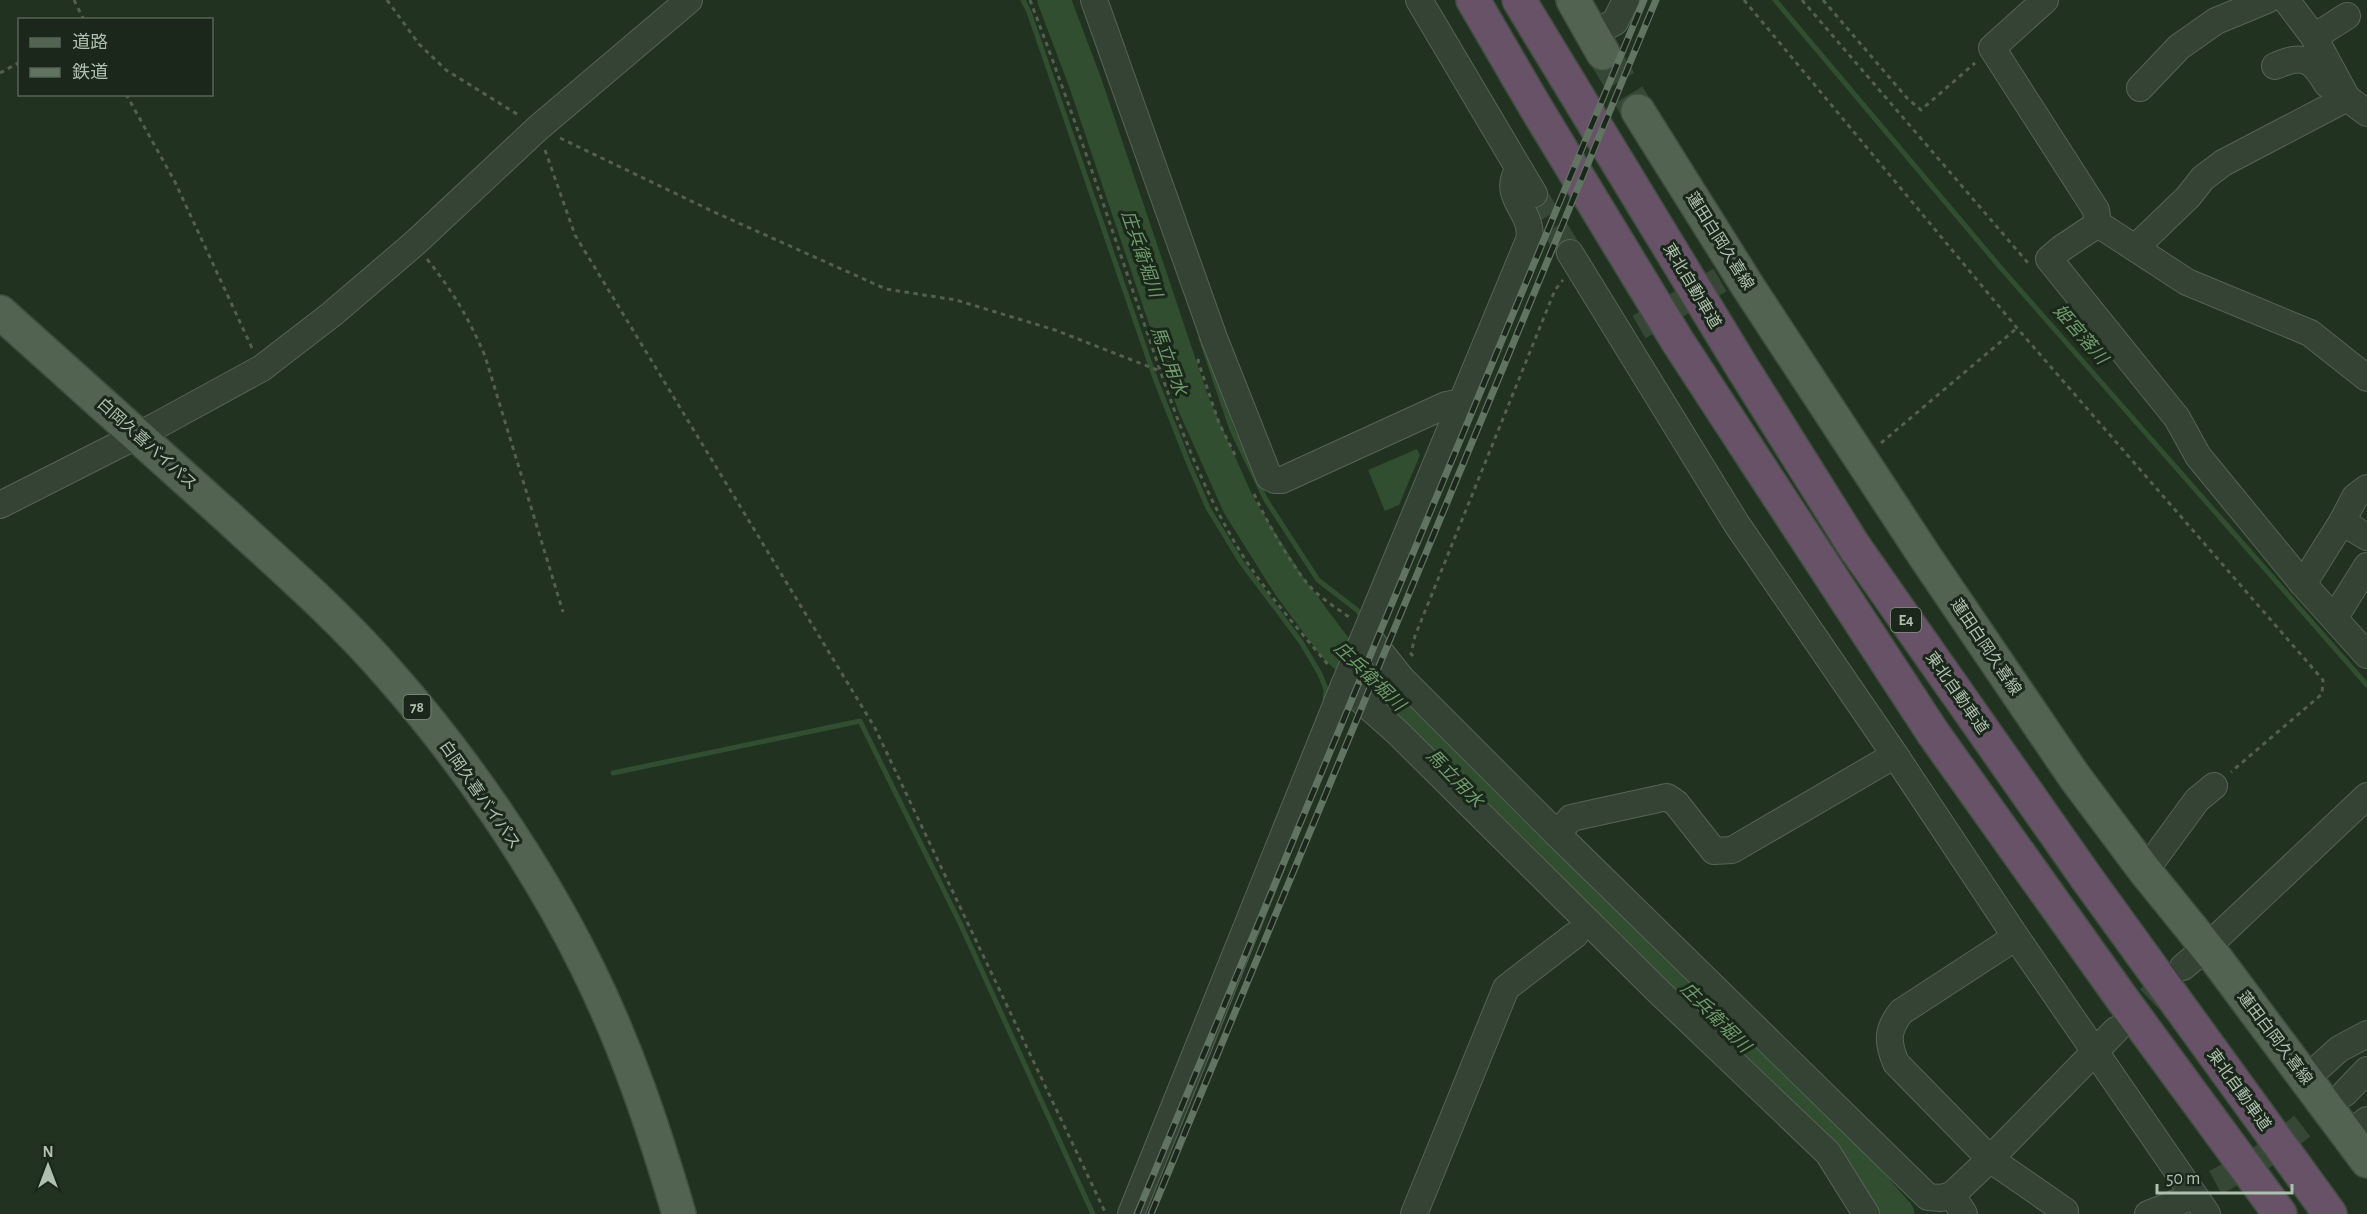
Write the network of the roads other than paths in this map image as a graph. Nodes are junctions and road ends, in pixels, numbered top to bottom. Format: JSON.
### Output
{"nodes":[{"id":1,"x":689,"y":0,"type":"edge"},
{"id":2,"x":1094,"y":0,"type":"edge"},
{"id":3,"x":1419,"y":0,"type":"edge"},
{"id":4,"x":1473,"y":0,"type":"edge"},
{"id":5,"x":1519,"y":0,"type":"edge"},
{"id":6,"x":1573,"y":0,"type":"edge"},
{"id":7,"x":1626,"y":0,"type":"edge"},
{"id":8,"x":2045,"y":0,"type":"edge"},
{"id":9,"x":2267,"y":0,"type":"edge"},
{"id":10,"x":2286,"y":0,"type":"edge"},
{"id":11,"x":2347,"y":16,"type":"dead end"},
{"id":12,"x":2314,"y":37,"type":"junction"},
{"id":13,"x":1597,"y":44,"type":"joint"},
{"id":14,"x":2275,"y":66,"type":"dead end"},
{"id":15,"x":2140,"y":88,"type":"dead end"},
{"id":16,"x":2342,"y":100,"type":"junction"},
{"id":17,"x":1638,"y":111,"type":"tunnel mouth"},
{"id":18,"x":2367,"y":113,"type":"edge"},
{"id":19,"x":1518,"y":170,"type":"junction"},
{"id":20,"x":1534,"y":194,"type":"tunnel mouth"},
{"id":21,"x":2098,"y":224,"type":"junction"},
{"id":22,"x":2135,"y":248,"type":"junction"},
{"id":23,"x":1575,"y":263,"type":"tunnel mouth"},
{"id":24,"x":0,"y":312,"type":"edge"},
{"id":25,"x":2367,"y":378,"type":"edge"},
{"id":26,"x":1463,"y":402,"type":"junction"},
{"id":27,"x":138,"y":435,"type":"junction"},
{"id":28,"x":2367,"y":488,"type":"edge"},
{"id":29,"x":0,"y":505,"type":"edge"},
{"id":30,"x":2342,"y":522,"type":"junction"},
{"id":31,"x":2367,"y":537,"type":"edge"},
{"id":32,"x":2367,"y":566,"type":"edge"},
{"id":33,"x":2303,"y":584,"type":"junction"},
{"id":34,"x":2335,"y":617,"type":"junction"},
{"id":35,"x":1364,"y":639,"type":"junction"},
{"id":36,"x":2367,"y":655,"type":"edge"},
{"id":37,"x":1346,"y":680,"type":"junction"},
{"id":38,"x":1895,"y":754,"type":"junction"},
{"id":39,"x":2214,"y":786,"type":"road end"},
{"id":40,"x":2367,"y":796,"type":"edge"},
{"id":41,"x":1557,"y":834,"type":"junction"},
{"id":42,"x":1525,"y":861,"type":"junction"},
{"id":43,"x":2145,"y":871,"type":"junction"},
{"id":44,"x":1575,"y":935,"type":"junction"},
{"id":45,"x":2016,"y":937,"type":"junction"},
{"id":46,"x":2195,"y":957,"type":"junction"},
{"id":47,"x":1658,"y":990,"type":"junction"},
{"id":48,"x":2116,"y":1030,"type":"tunnel mouth"},
{"id":49,"x":2367,"y":1034,"type":"edge"},
{"id":50,"x":2094,"y":1051,"type":"junction"},
{"id":51,"x":2367,"y":1070,"type":"edge"},
{"id":52,"x":2306,"y":1079,"type":"junction"},
{"id":53,"x":2345,"y":1093,"type":"tunnel mouth"},
{"id":54,"x":2357,"y":1127,"type":"edge"},
{"id":55,"x":1990,"y":1159,"type":"junction"},
{"id":56,"x":2367,"y":1161,"type":"edge"},
{"id":57,"x":2181,"y":1202,"type":"tunnel mouth"},
{"id":58,"x":1958,"y":1204,"type":"edge"},
{"id":59,"x":2064,"y":1211,"type":"dead end"},
{"id":60,"x":679,"y":1214,"type":"edge"},
{"id":61,"x":1131,"y":1214,"type":"edge"},
{"id":62,"x":1414,"y":1214,"type":"edge"},
{"id":63,"x":1866,"y":1214,"type":"edge"},
{"id":64,"x":2148,"y":1214,"type":"edge"},
{"id":65,"x":2207,"y":1214,"type":"edge"},
{"id":66,"x":2280,"y":1214,"type":"edge"},
{"id":67,"x":2330,"y":1214,"type":"edge"}],
"edges":[{"from":1,"to":27,"type":"street"},
{"from":2,"to":26,"type":"street"},
{"from":3,"to":19,"type":"street"},
{"from":4,"to":66,"type":"highway","number":"E4"},
{"from":5,"to":67,"type":"highway","name":"東北自動車道","number":"E4"},
{"from":6,"to":13,"type":"main road"},
{"from":7,"to":13,"type":"street"},
{"from":8,"to":21,"type":"street"},
{"from":9,"to":15,"type":"street"},
{"from":10,"to":12,"type":"street"},
{"from":11,"to":12,"type":"street"},
{"from":12,"to":16,"type":"street"},
{"from":14,"to":16,"type":"street"},
{"from":16,"to":18,"type":"street"},
{"from":16,"to":22,"type":"street"},
{"from":17,"to":43,"type":"main road","name":"蓮田白岡久喜線"},
{"from":19,"to":20,"type":"street"},
{"from":19,"to":26,"type":"street"},
{"from":21,"to":22,"type":"street"},
{"from":21,"to":33,"type":"street"},
{"from":22,"to":25,"type":"street"},
{"from":23,"to":38,"type":"street"},
{"from":24,"to":27,"type":"main road","name":"白岡久喜バイパス","number":"78"},
{"from":26,"to":35,"type":"street"},
{"from":27,"to":29,"type":"street"},
{"from":27,"to":60,"type":"main road","name":"白岡久喜バイパス","number":"78"},
{"from":28,"to":30,"type":"street"},
{"from":30,"to":31,"type":"street"},
{"from":30,"to":33,"type":"street"},
{"from":32,"to":34,"type":"street"},
{"from":33,"to":34,"type":"street"},
{"from":34,"to":36,"type":"street"},
{"from":35,"to":37,"type":"street"},
{"from":35,"to":41,"type":"street"},
{"from":37,"to":42,"type":"street"},
{"from":37,"to":61,"type":"street"},
{"from":38,"to":41,"type":"street"},
{"from":38,"to":45,"type":"street"},
{"from":39,"to":43,"type":"street"},
{"from":40,"to":46,"type":"street"},
{"from":41,"to":58,"type":"street"},
{"from":42,"to":44,"type":"street"},
{"from":42,"to":47,"type":"street"},
{"from":43,"to":46,"type":"main road","name":"蓮田白岡久喜線"},
{"from":44,"to":47,"type":"street"},
{"from":44,"to":62,"type":"street"},
{"from":45,"to":50,"type":"street"},
{"from":45,"to":55,"type":"street"},
{"from":46,"to":52,"type":"main road","name":"蓮田白岡久喜線"},
{"from":47,"to":63,"type":"street"},
{"from":48,"to":50,"type":"street"},
{"from":49,"to":52,"type":"street"},
{"from":50,"to":55,"type":"street"},
{"from":50,"to":65,"type":"street"},
{"from":51,"to":53,"type":"street"},
{"from":52,"to":54,"type":"main road","name":"蓮田白岡久喜線"},
{"from":54,"to":56,"type":"main road","name":"蓮田白岡久喜線"},
{"from":55,"to":58,"type":"street"},
{"from":55,"to":59,"type":"street"},
{"from":57,"to":64,"type":"street"}]}
